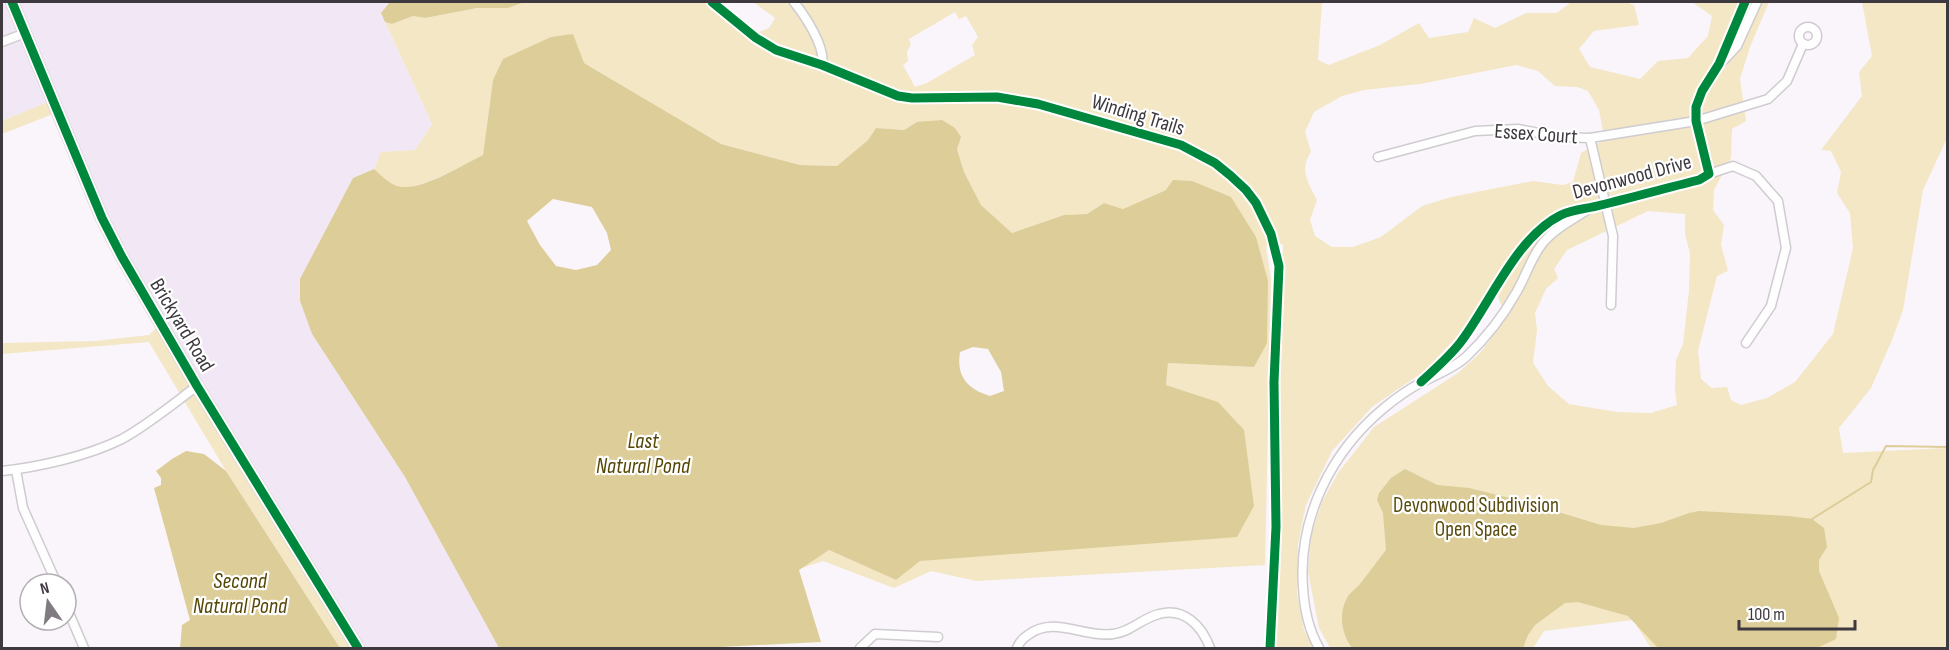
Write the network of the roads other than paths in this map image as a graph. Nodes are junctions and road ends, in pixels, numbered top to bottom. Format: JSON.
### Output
{"nodes":[{"id":1,"x":12,"y":2,"type":"edge"},
{"id":2,"x":712,"y":2,"type":"edge"},
{"id":3,"x":794,"y":2,"type":"edge"},
{"id":4,"x":1745,"y":2,"type":"edge"},
{"id":5,"x":1757,"y":2,"type":"edge"},
{"id":6,"x":25,"y":33,"type":"junction"},
{"id":7,"x":2,"y":42,"type":"edge"},
{"id":8,"x":1803,"y":44,"type":"dead end"},
{"id":9,"x":1719,"y":64,"type":"junction"},
{"id":10,"x":822,"y":65,"type":"junction"},
{"id":11,"x":1696,"y":121,"type":"junction"},
{"id":12,"x":1590,"y":138,"type":"junction"},
{"id":13,"x":1378,"y":157,"type":"dead end"},
{"id":14,"x":1709,"y":174,"type":"junction"},
{"id":15,"x":1605,"y":204,"type":"junction"},
{"id":16,"x":1589,"y":208,"type":"junction"},
{"id":17,"x":1611,"y":305,"type":"dead end"},
{"id":18,"x":1746,"y":343,"type":"dead end"},
{"id":19,"x":1421,"y":382,"type":"junction"},
{"id":20,"x":197,"y":386,"type":"junction"},
{"id":21,"x":16,"y":470,"type":"junction"},
{"id":22,"x":2,"y":471,"type":"edge"},
{"id":23,"x":52,"y":572,"type":"edge"},
{"id":24,"x":77,"y":632,"type":"edge"},
{"id":25,"x":938,"y":637,"type":"dead end"},
{"id":26,"x":84,"y":648,"type":"edge"},
{"id":27,"x":358,"y":648,"type":"edge"},
{"id":28,"x":860,"y":648,"type":"edge"},
{"id":29,"x":1017,"y":648,"type":"edge"},
{"id":30,"x":1210,"y":648,"type":"edge"},
{"id":31,"x":1270,"y":648,"type":"edge"},
{"id":32,"x":1319,"y":648,"type":"edge"}],
"edges":[{"from":1,"to":6,"type":"street","name":"Brickyard Road"},
{"from":2,"to":10,"type":"street","name":"Winding Trails"},
{"from":3,"to":10,"type":"street"},
{"from":4,"to":9,"type":"street","name":"Devonwood Drive"},
{"from":5,"to":9,"type":"street","name":"Devonwood Drive"},
{"from":6,"to":7,"type":"street"},
{"from":6,"to":20,"type":"street","name":"Brickyard Road"},
{"from":8,"to":11,"type":"street","name":"Essex Court"},
{"from":9,"to":11,"type":"street","name":"Devonwood Drive"},
{"from":10,"to":31,"type":"street","name":"Winding Trails"},
{"from":11,"to":12,"type":"street","name":"Essex Court"},
{"from":11,"to":14,"type":"street","name":"Devonwood Drive"},
{"from":12,"to":13,"type":"street","name":"Essex Court"},
{"from":12,"to":15,"type":"street"},
{"from":14,"to":15,"type":"street","name":"Devonwood Drive"},
{"from":14,"to":18,"type":"street"},
{"from":15,"to":16,"type":"street","name":"Devonwood Drive"},
{"from":15,"to":17,"type":"street"},
{"from":16,"to":19,"type":"street","name":"Devonwood Drive"},
{"from":16,"to":19,"type":"street","name":"Devonwood Drive"},
{"from":19,"to":32,"type":"street","name":"Devonwood Drive"},
{"from":20,"to":21,"type":"street"},
{"from":20,"to":27,"type":"street","name":"Brickyard Road"},
{"from":21,"to":22,"type":"street"},
{"from":21,"to":23,"type":"street"},
{"from":24,"to":26,"type":"street"},
{"from":25,"to":28,"type":"street"},
{"from":29,"to":30,"type":"street"}]}
